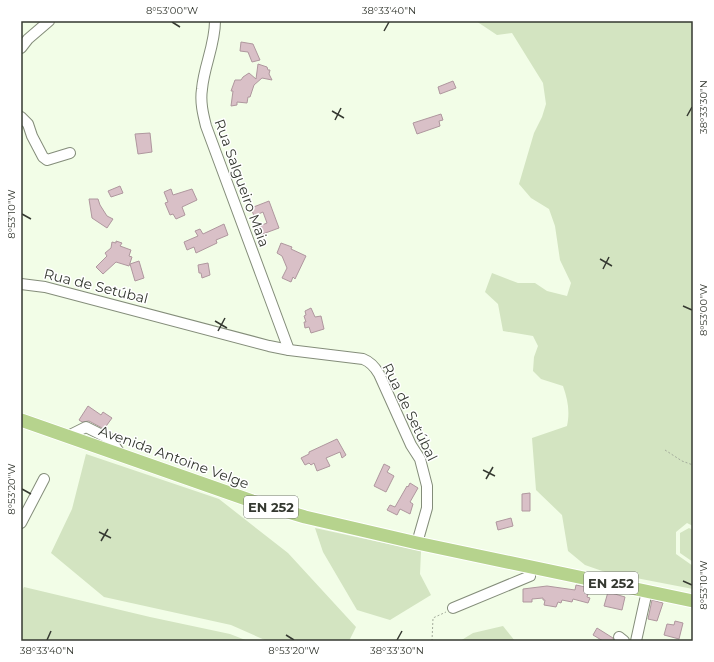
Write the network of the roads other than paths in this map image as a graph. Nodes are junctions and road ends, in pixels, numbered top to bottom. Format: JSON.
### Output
{"nodes":[{"id":1,"x":49,"y":21,"type":"edge"},
{"id":2,"x":214,"y":21,"type":"edge"},
{"id":3,"x":21,"y":48,"type":"edge"},
{"id":4,"x":21,"y":117,"type":"edge"},
{"id":5,"x":70,"y":153,"type":"dead end"},
{"id":6,"x":21,"y":284,"type":"edge"},
{"id":7,"x":289,"y":350,"type":"junction"},
{"id":8,"x":21,"y":420,"type":"edge"},
{"id":9,"x":44,"y":479,"type":"dead end"},
{"id":10,"x":21,"y":523,"type":"edge"},
{"id":11,"x":417,"y":543,"type":"junction"},
{"id":12,"x":528,"y":566,"type":"junction"},
{"id":13,"x":647,"y":591,"type":"junction"},
{"id":14,"x":693,"y":601,"type":"edge"},
{"id":15,"x":453,"y":608,"type":"road end"},
{"id":16,"x":636,"y":641,"type":"edge"}],
"edges":[{"from":1,"to":3,"type":"street"},
{"from":2,"to":7,"type":"street","name":"Rua Salgueiro Maia"},
{"from":4,"to":5,"type":"street"},
{"from":6,"to":7,"type":"street","name":"Rua de Setúbal"},
{"from":7,"to":11,"type":"street","name":"Rua de Setúbal"},
{"from":8,"to":11,"type":"main road","name":"Avenida Antoine Velge","number":"EN 252"},
{"from":9,"to":10,"type":"street"},
{"from":11,"to":12,"type":"main road","name":"Avenida Antoine Velge","number":"EN 252"},
{"from":12,"to":13,"type":"main road","number":"EN 252"},
{"from":12,"to":15,"type":"street"},
{"from":13,"to":14,"type":"main road","number":"EN 252"},
{"from":13,"to":16,"type":"street"}]}
